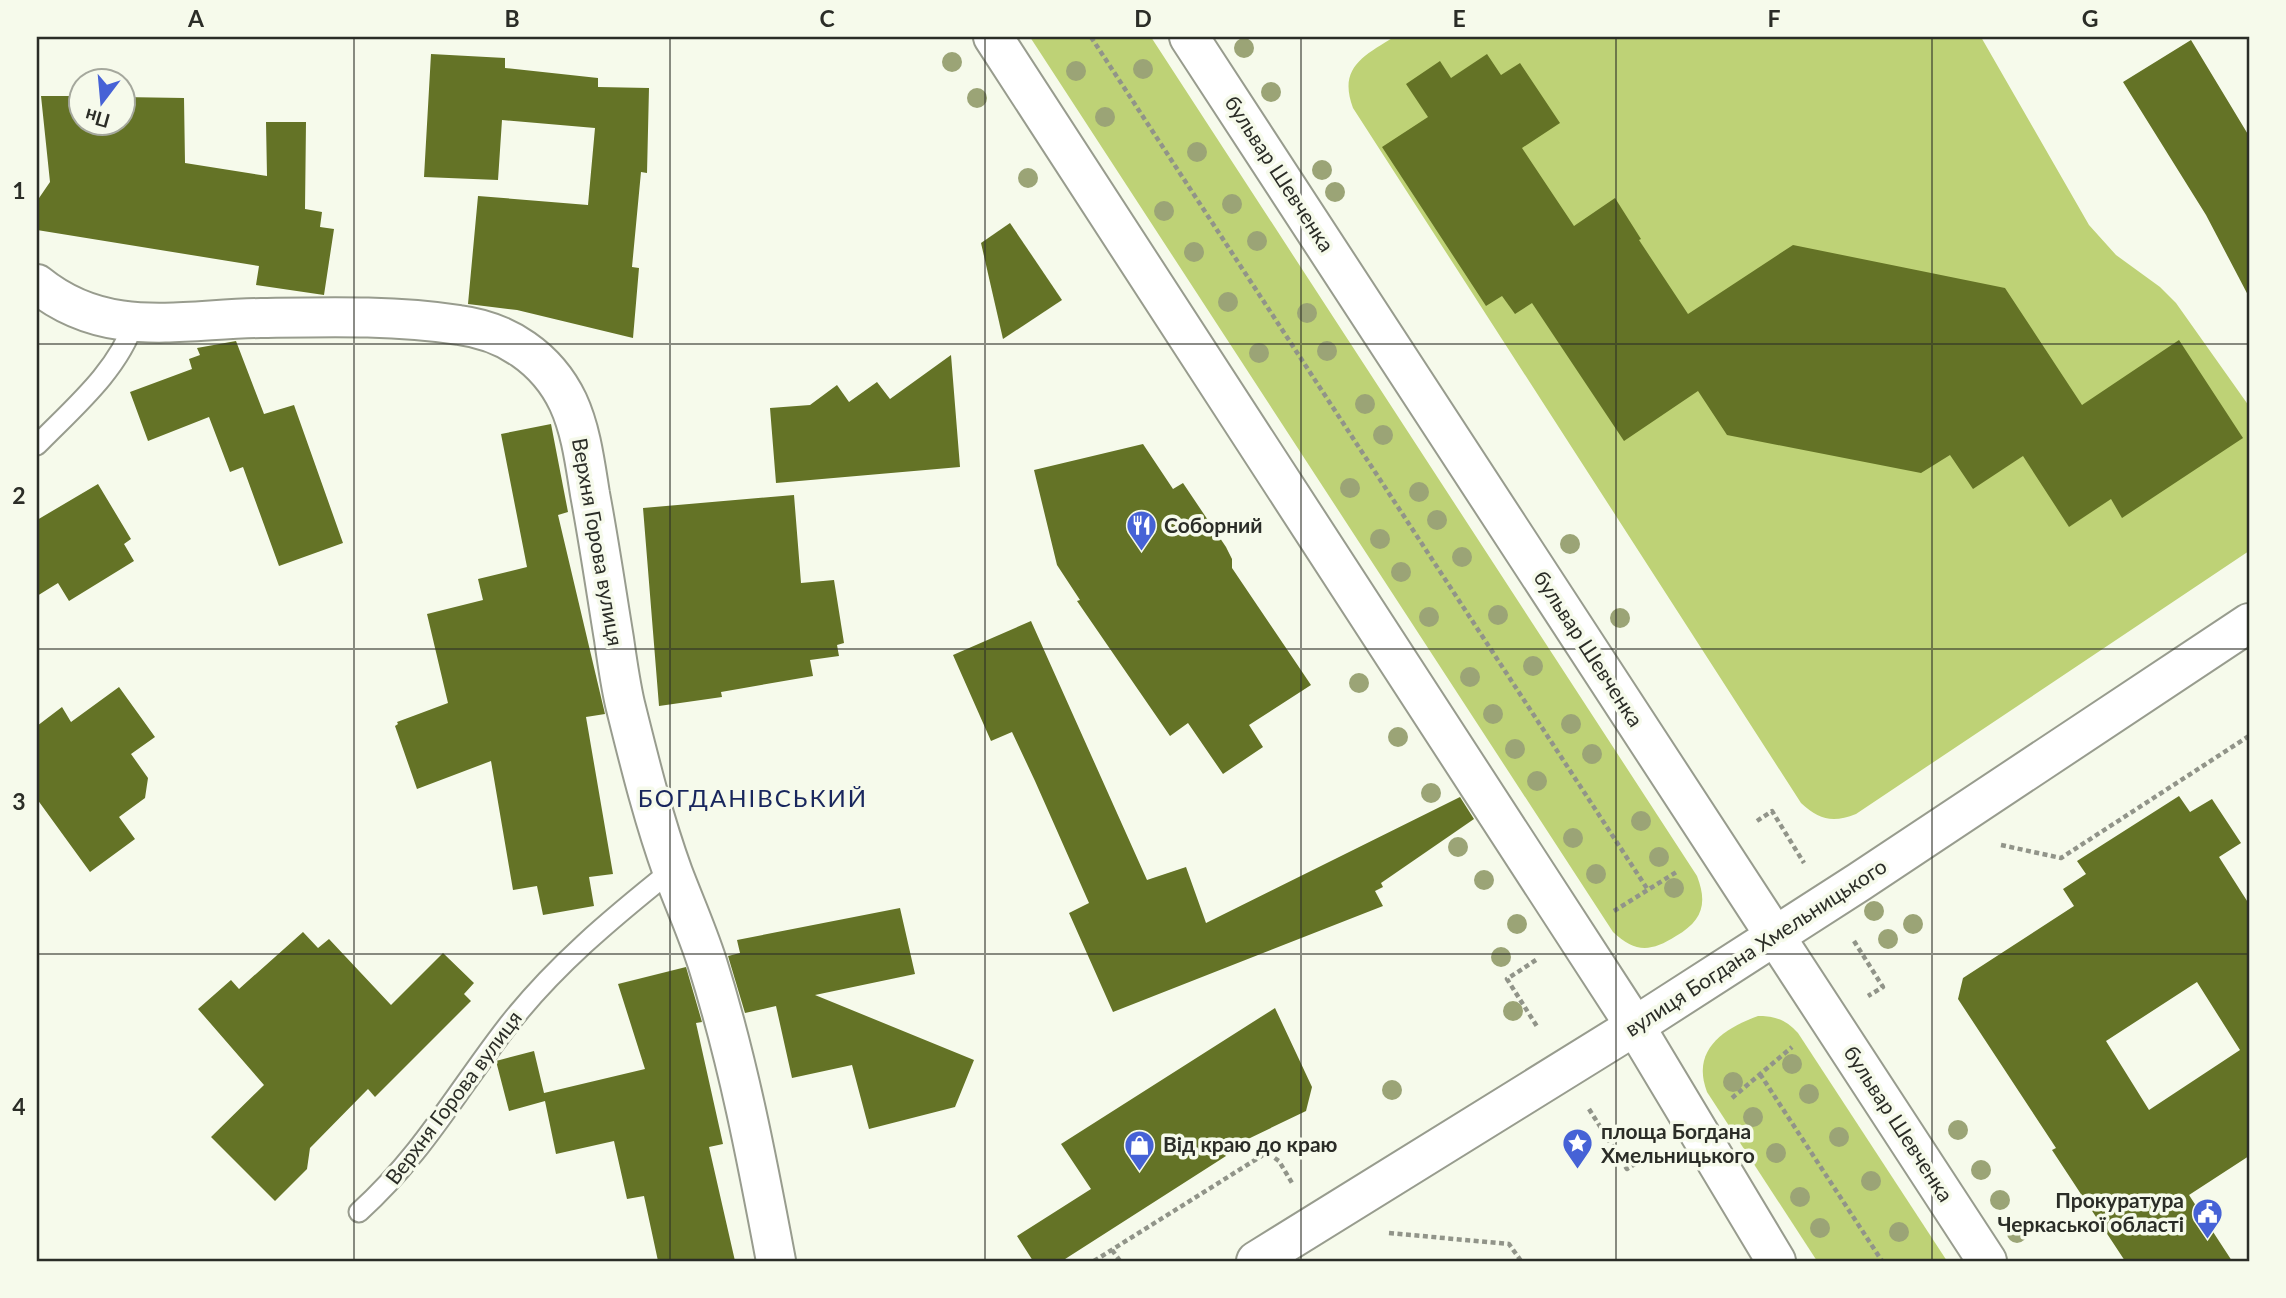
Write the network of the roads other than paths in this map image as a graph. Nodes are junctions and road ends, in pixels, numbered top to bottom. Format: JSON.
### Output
{"nodes":[{"id":1,"x":993,"y":37,"type":"edge"},
{"id":2,"x":1189,"y":37,"type":"edge"},
{"id":3,"x":37,"y":284,"type":"edge"},
{"id":4,"x":134,"y":322,"type":"junction"},
{"id":5,"x":37,"y":445,"type":"edge"},
{"id":6,"x":2249,"y":623,"type":"edge"},
{"id":7,"x":672,"y":870,"type":"junction"},
{"id":8,"x":1776,"y":935,"type":"junction"},
{"id":9,"x":1635,"y":1026,"type":"junction"},
{"id":10,"x":359,"y":1212,"type":"dead end"},
{"id":11,"x":776,"y":1261,"type":"edge"},
{"id":12,"x":1256,"y":1261,"type":"edge"},
{"id":13,"x":1776,"y":1261,"type":"edge"},
{"id":14,"x":1987,"y":1261,"type":"edge"}],
"edges":[{"from":1,"to":9,"type":"main road"},
{"from":2,"to":8,"type":"main road","name":"бульвар Шевченка"},
{"from":3,"to":4,"type":"main road","name":"Верхня Горова вулиця"},
{"from":4,"to":5,"type":"lane"},
{"from":4,"to":7,"type":"main road","name":"Верхня Горова вулиця"},
{"from":6,"to":8,"type":"main road","name":"вулиця Богдана Хмельницького"},
{"from":7,"to":10,"type":"lane","name":"Верхня Горова вулиця"},
{"from":7,"to":11,"type":"main road","name":"Верхня Горова вулиця"},
{"from":8,"to":9,"type":"main road","name":"вулиця Богдана Хмельницького"},
{"from":8,"to":14,"type":"main road","name":"бульвар Шевченка"},
{"from":9,"to":12,"type":"main road","name":"вулиця Богдана Хмельницького"},
{"from":9,"to":13,"type":"main road"}]}
